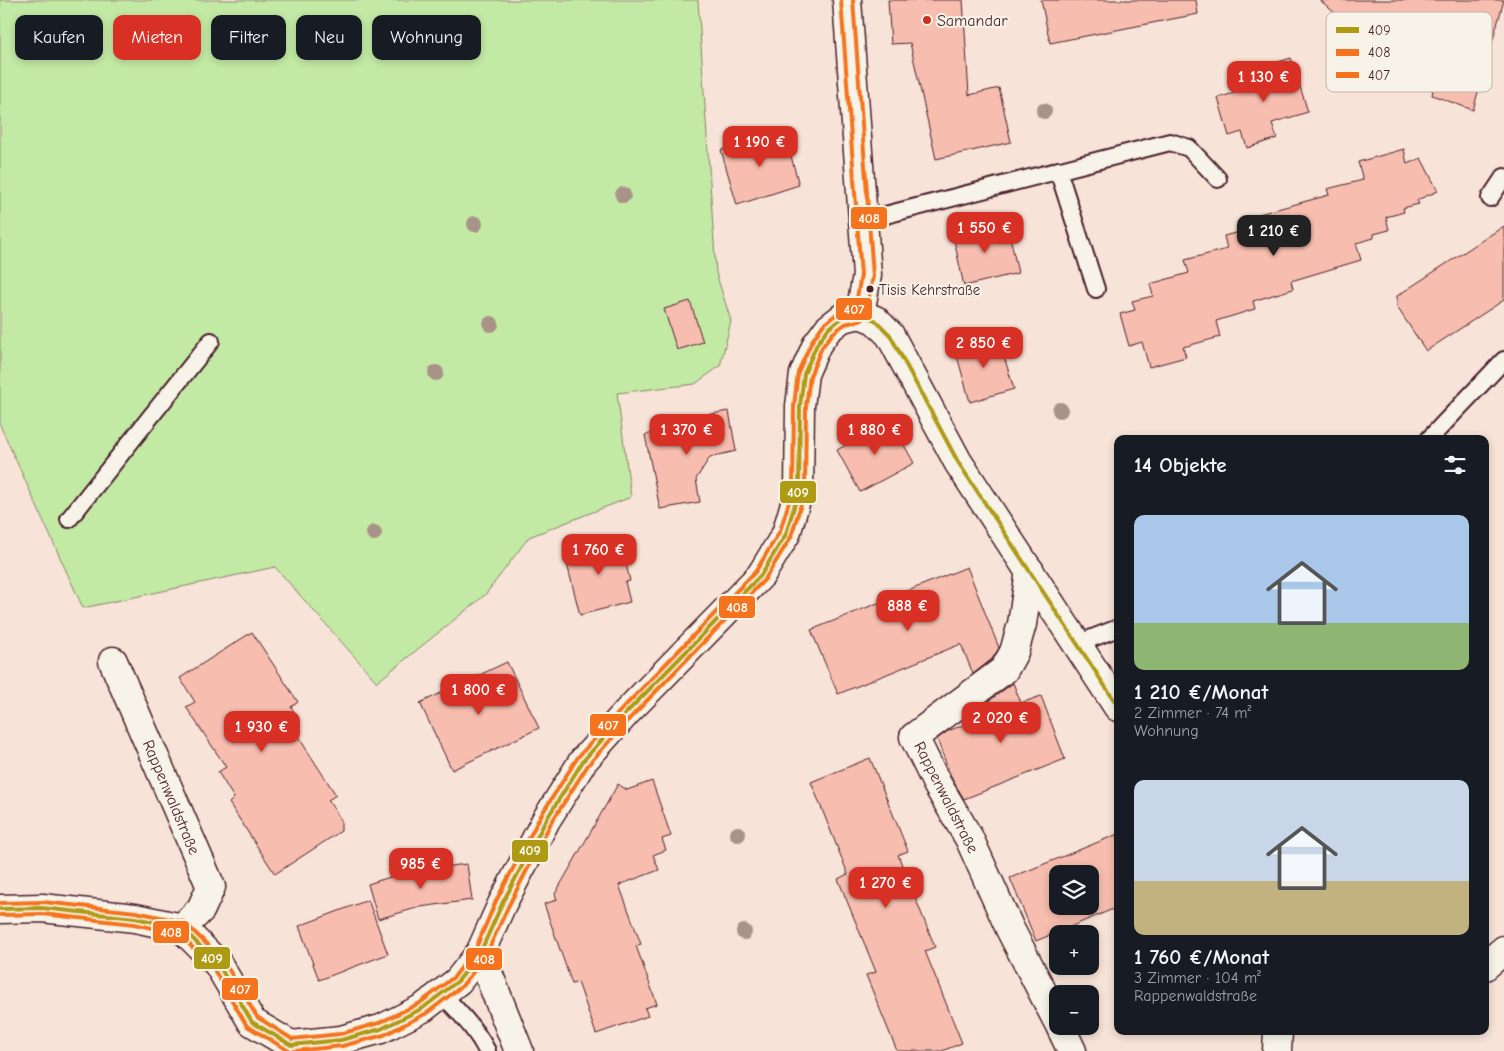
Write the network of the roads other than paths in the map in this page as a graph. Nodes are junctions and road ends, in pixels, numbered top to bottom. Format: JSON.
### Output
{"nodes":[{"id":1,"x":847,"y":0,"type":"edge"},
{"id":2,"x":1058,"y":170,"type":"junction"},
{"id":3,"x":1504,"y":177,"type":"edge"},
{"id":4,"x":1218,"y":179,"type":"dead end"},
{"id":5,"x":1490,"y":198,"type":"dead end"},
{"id":6,"x":862,"y":220,"type":"junction"},
{"id":7,"x":1096,"y":289,"type":"dead end"},
{"id":8,"x":860,"y":314,"type":"junction"},
{"id":9,"x":211,"y":341,"type":"dead end"},
{"id":10,"x":1504,"y":360,"type":"edge"},
{"id":11,"x":1433,"y":435,"type":"edge"},
{"id":12,"x":69,"y":518,"type":"dead end"},
{"id":13,"x":1030,"y":571,"type":"junction"},
{"id":14,"x":1114,"y":630,"type":"edge"},
{"id":15,"x":1077,"y":644,"type":"junction"},
{"id":16,"x":113,"y":660,"type":"dead end"},
{"id":17,"x":1114,"y":701,"type":"edge"},
{"id":18,"x":0,"y":908,"type":"edge"},
{"id":19,"x":182,"y":928,"type":"junction"},
{"id":20,"x":1504,"y":950,"type":"edge"},
{"id":21,"x":480,"y":953,"type":"junction"},
{"id":22,"x":1489,"y":963,"type":"edge"},
{"id":23,"x":441,"y":994,"type":"junction"},
{"id":24,"x":1049,"y":1005,"type":"edge"},
{"id":25,"x":1064,"y":1035,"type":"edge"},
{"id":26,"x":1278,"y":1035,"type":"edge"},
{"id":27,"x":290,"y":1048,"type":"edge"},
{"id":28,"x":487,"y":1051,"type":"edge"},
{"id":29,"x":520,"y":1051,"type":"edge"},
{"id":30,"x":1072,"y":1051,"type":"edge"},
{"id":31,"x":1278,"y":1051,"type":"edge"}],
"edges":[{"from":1,"to":6,"type":"street"},
{"from":2,"to":4,"type":"lane"},
{"from":2,"to":6,"type":"lane"},
{"from":2,"to":7,"type":"lane"},
{"from":3,"to":5,"type":"lane"},
{"from":6,"to":8,"type":"street"},
{"from":8,"to":13,"type":"street"},
{"from":8,"to":21,"type":"street"},
{"from":9,"to":12,"type":"lane"},
{"from":10,"to":11,"type":"lane"},
{"from":13,"to":15,"type":"street"},
{"from":13,"to":24,"type":"street","name":"Rappenwaldstraße"},
{"from":14,"to":15,"type":"lane"},
{"from":15,"to":17,"type":"street"},
{"from":16,"to":19,"type":"street","name":"Rappenwaldstraße"},
{"from":18,"to":19,"type":"street"},
{"from":19,"to":27,"type":"street"},
{"from":20,"to":22,"type":"street"},
{"from":21,"to":23,"type":"street"},
{"from":21,"to":29,"type":"street"},
{"from":23,"to":27,"type":"street"},
{"from":23,"to":28,"type":"lane"},
{"from":25,"to":30,"type":"street"},
{"from":26,"to":31,"type":"street"}]}
